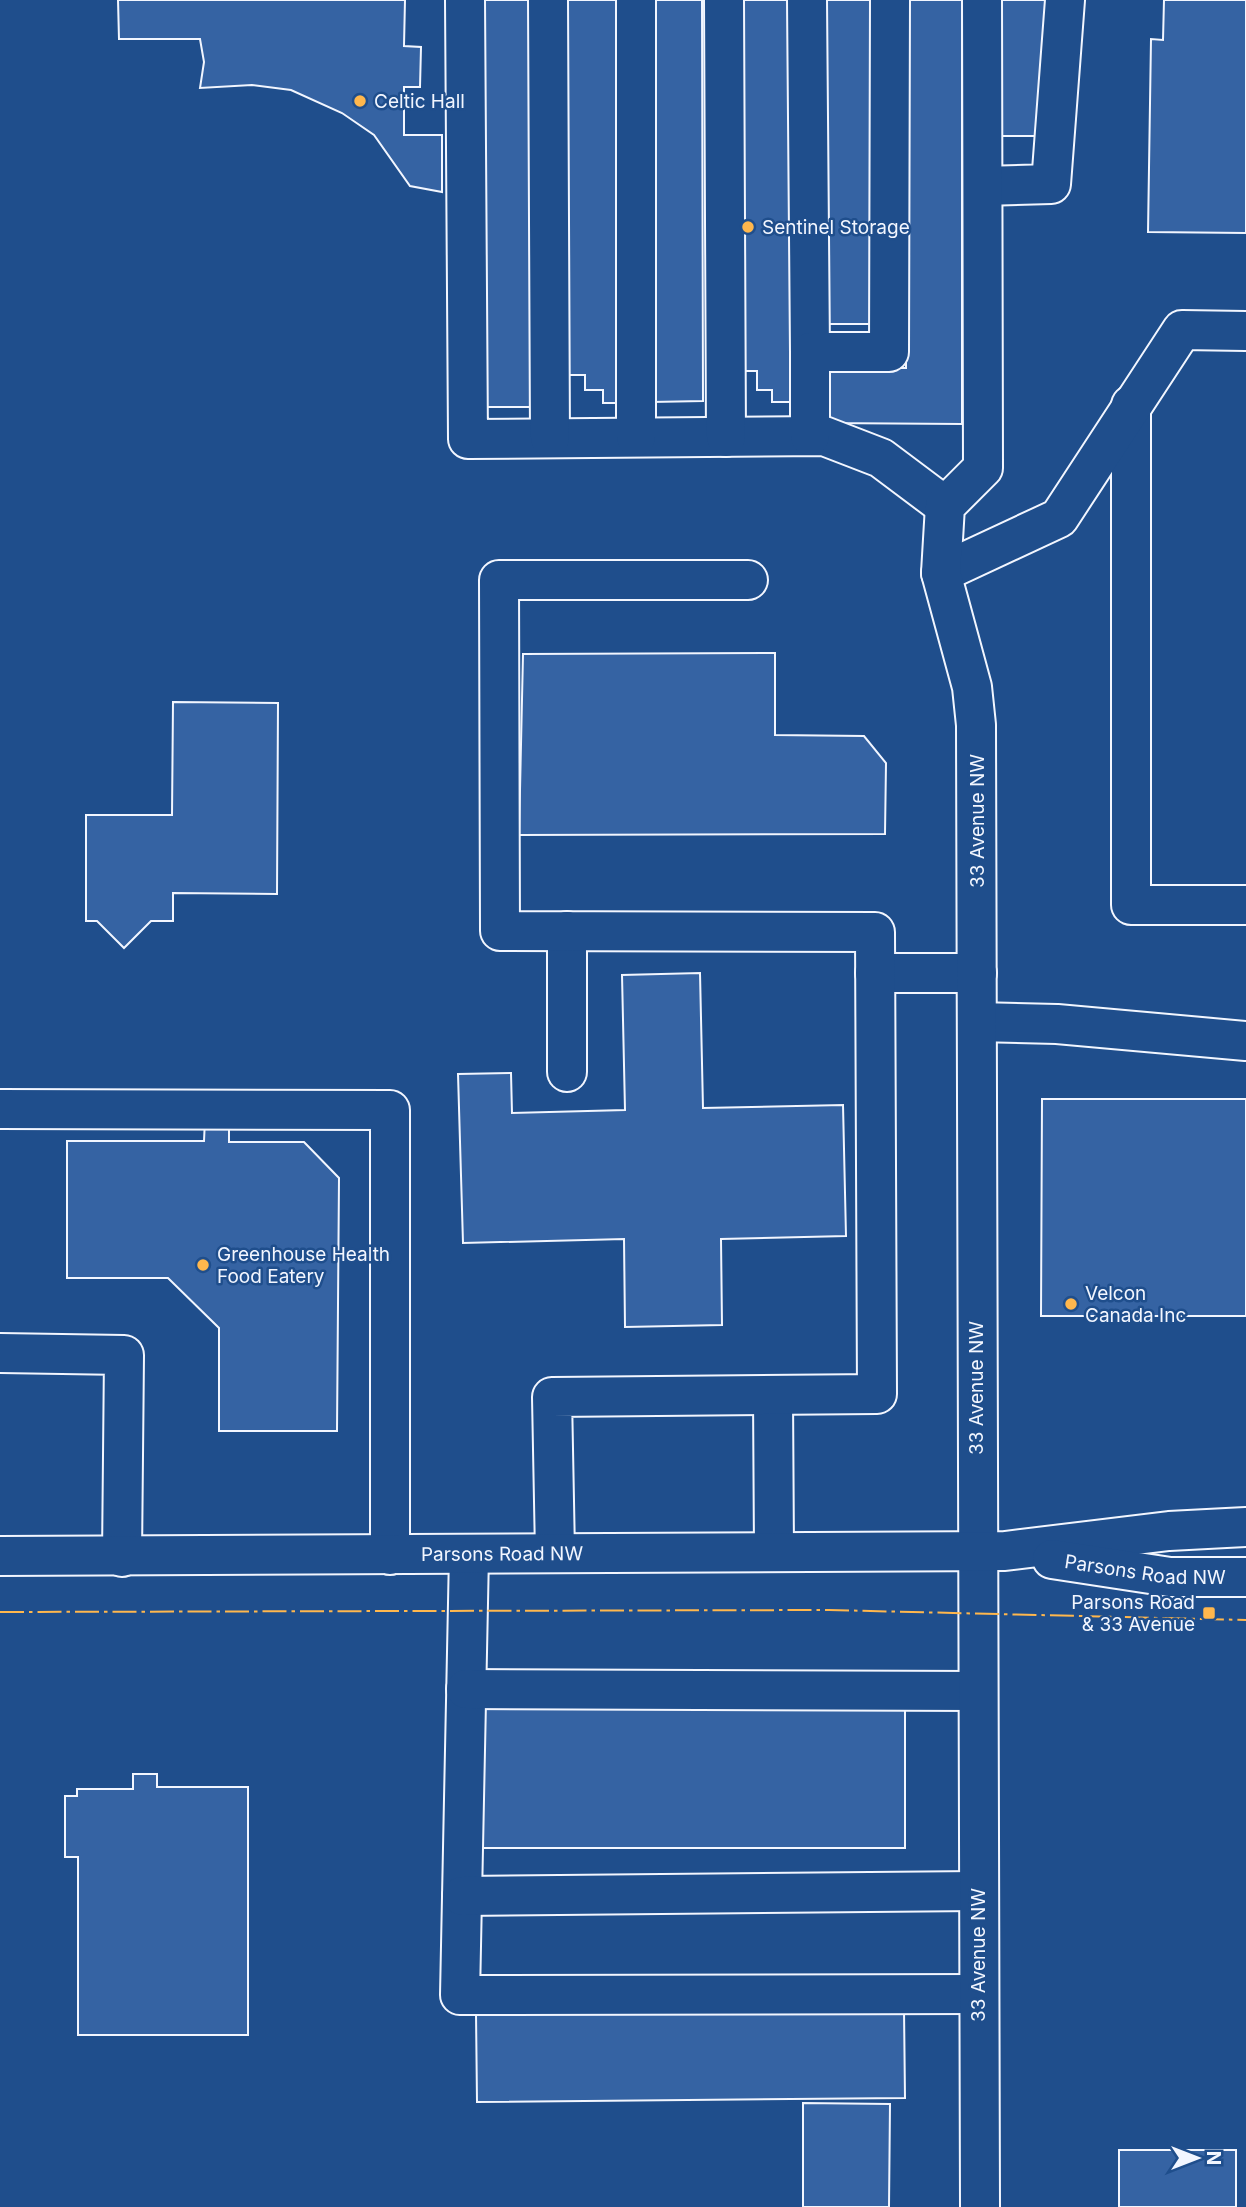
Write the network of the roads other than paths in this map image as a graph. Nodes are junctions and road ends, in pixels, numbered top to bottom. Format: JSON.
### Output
{"nodes":[{"id":1,"x":465,"y":0,"type":"edge"},
{"id":2,"x":548,"y":0,"type":"edge"},
{"id":3,"x":636,"y":0,"type":"edge"},
{"id":4,"x":724,"y":0,"type":"edge"},
{"id":5,"x":807,"y":0,"type":"edge"},
{"id":6,"x":890,"y":0,"type":"edge"},
{"id":7,"x":982,"y":0,"type":"edge"},
{"id":8,"x":1065,"y":0,"type":"edge"},
{"id":9,"x":984,"y":186,"type":"junction"},
{"id":10,"x":1246,"y":331,"type":"edge"},
{"id":11,"x":810,"y":352,"type":"junction"},
{"id":12,"x":1131,"y":405,"type":"junction"},
{"id":13,"x":810,"y":436,"type":"junction"},
{"id":14,"x":636,"y":437,"type":"junction"},
{"id":15,"x":726,"y":437,"type":"junction"},
{"id":16,"x":551,"y":438,"type":"junction"},
{"id":17,"x":945,"y":506,"type":"junction"},
{"id":18,"x":941,"y":573,"type":"junction"},
{"id":19,"x":748,"y":580,"type":"dead end"},
{"id":20,"x":1246,"y":905,"type":"edge"},
{"id":21,"x":567,"y":931,"type":"junction"},
{"id":22,"x":875,"y":973,"type":"junction"},
{"id":23,"x":977,"y":973,"type":"junction"},
{"id":24,"x":977,"y":1021,"type":"junction"},
{"id":25,"x":1246,"y":1041,"type":"edge"},
{"id":26,"x":567,"y":1072,"type":"dead end"},
{"id":27,"x":0,"y":1108,"type":"edge"},
{"id":28,"x":0,"y":1353,"type":"edge"},
{"id":29,"x":773,"y":1396,"type":"junction"},
{"id":30,"x":1246,"y":1527,"type":"edge"},
{"id":31,"x":774,"y":1551,"type":"junction"},
{"id":32,"x":991,"y":1552,"type":"junction"},
{"id":33,"x":555,"y":1553,"type":"junction"},
{"id":34,"x":469,"y":1554,"type":"junction"},
{"id":35,"x":390,"y":1555,"type":"junction"},
{"id":36,"x":0,"y":1556,"type":"edge"},
{"id":37,"x":122,"y":1557,"type":"junction"},
{"id":38,"x":1246,"y":1577,"type":"edge"},
{"id":39,"x":466,"y":1689,"type":"junction"},
{"id":40,"x":977,"y":1692,"type":"junction"},
{"id":41,"x":978,"y":1891,"type":"junction"},
{"id":42,"x":462,"y":1896,"type":"junction"},
{"id":43,"x":979,"y":1994,"type":"junction"},
{"id":44,"x":980,"y":2207,"type":"edge"}],
"edges":[{"from":1,"to":16,"type":"street"},
{"from":2,"to":16,"type":"street"},
{"from":3,"to":14,"type":"street"},
{"from":4,"to":15,"type":"street"},
{"from":5,"to":11,"type":"street"},
{"from":6,"to":11,"type":"street"},
{"from":7,"to":9,"type":"street"},
{"from":8,"to":9,"type":"street"},
{"from":9,"to":17,"type":"street"},
{"from":10,"to":12,"type":"street"},
{"from":11,"to":13,"type":"street"},
{"from":12,"to":18,"type":"street"},
{"from":12,"to":20,"type":"street"},
{"from":13,"to":15,"type":"street"},
{"from":13,"to":17,"type":"street"},
{"from":14,"to":15,"type":"street"},
{"from":14,"to":16,"type":"street"},
{"from":17,"to":18,"type":"street","name":"33 Avenue NW"},
{"from":18,"to":23,"type":"street","name":"33 Avenue NW"},
{"from":19,"to":21,"type":"street"},
{"from":21,"to":22,"type":"street"},
{"from":21,"to":26,"type":"street"},
{"from":22,"to":23,"type":"street"},
{"from":22,"to":29,"type":"street"},
{"from":23,"to":24,"type":"street","name":"33 Avenue NW"},
{"from":24,"to":25,"type":"street"},
{"from":24,"to":32,"type":"street","name":"33 Avenue NW"},
{"from":27,"to":35,"type":"street"},
{"from":28,"to":37,"type":"street"},
{"from":29,"to":31,"type":"street"},
{"from":29,"to":33,"type":"street"},
{"from":30,"to":32,"type":"street","name":"Parsons Road NW"},
{"from":31,"to":32,"type":"street","name":"Parsons Road NW"},
{"from":31,"to":33,"type":"street","name":"Parsons Road NW"},
{"from":32,"to":38,"type":"street","name":"Parsons Road NW"},
{"from":32,"to":40,"type":"street","name":"33 Avenue NW"},
{"from":33,"to":34,"type":"street","name":"Parsons Road NW"},
{"from":34,"to":35,"type":"street","name":"Parsons Road NW"},
{"from":34,"to":39,"type":"street"},
{"from":35,"to":37,"type":"street","name":"Parsons Road NW"},
{"from":36,"to":37,"type":"street","name":"Parsons Road NW"},
{"from":39,"to":40,"type":"street"},
{"from":39,"to":42,"type":"street"},
{"from":40,"to":41,"type":"street","name":"33 Avenue NW"},
{"from":41,"to":42,"type":"street"},
{"from":41,"to":43,"type":"street","name":"33 Avenue NW"},
{"from":42,"to":43,"type":"street"},
{"from":43,"to":44,"type":"street","name":"33 Avenue NW"}]}
